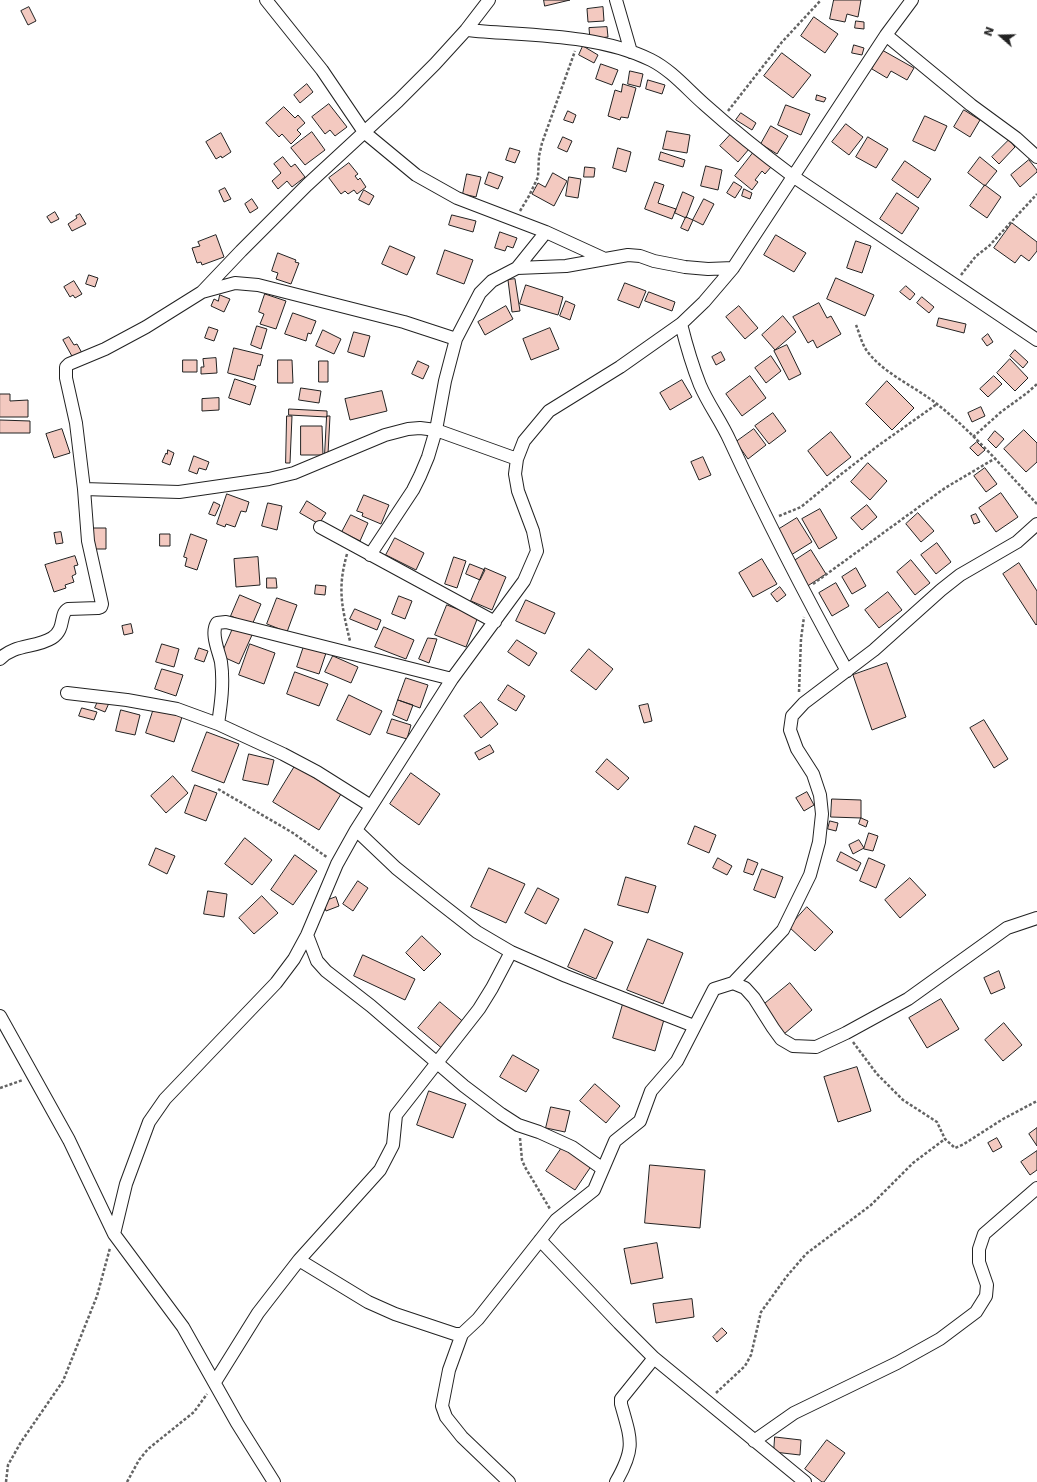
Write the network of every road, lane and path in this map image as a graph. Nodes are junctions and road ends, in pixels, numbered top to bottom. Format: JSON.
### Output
{"nodes":[{"id":1,"x":266,"y":0,"type":"edge"},
{"id":2,"x":489,"y":0,"type":"edge"},
{"id":3,"x":616,"y":0,"type":"edge"},
{"id":4,"x":821,"y":0,"type":"edge"},
{"id":5,"x":912,"y":0,"type":"edge"},
{"id":6,"x":466,"y":30,"type":"junction"},
{"id":7,"x":886,"y":35,"type":"junction"},
{"id":8,"x":579,"y":40,"type":"junction"},
{"id":9,"x":631,"y":52,"type":"junction"},
{"id":10,"x":722,"y":120,"type":"junction"},
{"id":11,"x":364,"y":132,"type":"junction"},
{"id":12,"x":1037,"y":157,"type":"edge"},
{"id":13,"x":794,"y":177,"type":"junction"},
{"id":14,"x":1037,"y":194,"type":"edge"},
{"id":15,"x":514,"y":219,"type":"junction"},
{"id":16,"x":546,"y":232,"type":"junction"},
{"id":17,"x":605,"y":259,"type":"junction"},
{"id":18,"x":517,"y":268,"type":"junction"},
{"id":19,"x":733,"y":268,"type":"junction"},
{"id":20,"x":955,"y":284,"type":"junction"},
{"id":21,"x":202,"y":292,"type":"junction"},
{"id":22,"x":681,"y":324,"type":"junction"},
{"id":23,"x":856,"y":325,"type":"dead end"},
{"id":24,"x":456,"y":339,"type":"junction"},
{"id":25,"x":1037,"y":340,"type":"edge"},
{"id":26,"x":1037,"y":384,"type":"edge"},
{"id":27,"x":937,"y":404,"type":"junction"},
{"id":28,"x":436,"y":430,"type":"junction"},
{"id":29,"x":973,"y":437,"type":"junction"},
{"id":30,"x":517,"y":459,"type":"junction"},
{"id":31,"x":994,"y":459,"type":"junction"},
{"id":32,"x":84,"y":489,"type":"junction"},
{"id":33,"x":1037,"y":504,"type":"edge"},
{"id":34,"x":768,"y":521,"type":"junction"},
{"id":35,"x":1037,"y":524,"type":"edge"},
{"id":36,"x":320,"y":528,"type":"dead end"},
{"id":37,"x":350,"y":544,"type":"junction"},
{"id":38,"x":370,"y":555,"type":"junction"},
{"id":39,"x":805,"y":596,"type":"junction"},
{"id":40,"x":495,"y":622,"type":"junction"},
{"id":41,"x":352,"y":654,"type":"junction"},
{"id":42,"x":0,"y":658,"type":"edge"},
{"id":43,"x":847,"y":671,"type":"junction"},
{"id":44,"x":452,"y":679,"type":"junction"},
{"id":45,"x":67,"y":693,"type":"dead end"},
{"id":46,"x":796,"y":710,"type":"junction"},
{"id":47,"x":218,"y":724,"type":"junction"},
{"id":48,"x":218,"y":789,"type":"dead end"},
{"id":49,"x":371,"y":806,"type":"junction"},
{"id":50,"x":356,"y":830,"type":"junction"},
{"id":51,"x":337,"y":864,"type":"junction"},
{"id":52,"x":1037,"y":918,"type":"edge"},
{"id":53,"x":307,"y":935,"type":"junction"},
{"id":54,"x":510,"y":952,"type":"junction"},
{"id":55,"x":733,"y":983,"type":"junction"},
{"id":56,"x":0,"y":1016,"type":"edge"},
{"id":57,"x":694,"y":1026,"type":"junction"},
{"id":58,"x":846,"y":1033,"type":"junction"},
{"id":59,"x":438,"y":1063,"type":"junction"},
{"id":60,"x":33,"y":1076,"type":"junction"},
{"id":61,"x":0,"y":1088,"type":"edge"},
{"id":62,"x":1037,"y":1102,"type":"edge"},
{"id":63,"x":518,"y":1125,"type":"junction"},
{"id":64,"x":945,"y":1139,"type":"junction"},
{"id":65,"x":603,"y":1169,"type":"junction"},
{"id":66,"x":1037,"y":1188,"type":"edge"},
{"id":67,"x":556,"y":1220,"type":"junction"},
{"id":68,"x":114,"y":1234,"type":"junction"},
{"id":69,"x":540,"y":1240,"type":"junction"},
{"id":70,"x":299,"y":1260,"type":"junction"},
{"id":71,"x":462,"y":1334,"type":"junction"},
{"id":72,"x":654,"y":1358,"type":"junction"},
{"id":73,"x":215,"y":1382,"type":"junction"},
{"id":74,"x":706,"y":1402,"type":"junction"},
{"id":75,"x":754,"y":1441,"type":"junction"},
{"id":76,"x":6,"y":1482,"type":"edge"},
{"id":77,"x":127,"y":1482,"type":"edge"},
{"id":78,"x":274,"y":1482,"type":"edge"},
{"id":79,"x":509,"y":1482,"type":"edge"},
{"id":80,"x":616,"y":1482,"type":"edge"},
{"id":81,"x":805,"y":1482,"type":"edge"}],
"edges":[{"from":1,"to":11,"type":"street"},
{"from":2,"to":6,"type":"street"},
{"from":3,"to":9,"type":"street"},
{"from":4,"to":10,"type":"path"},
{"from":5,"to":7,"type":"street"},
{"from":6,"to":8,"type":"street"},
{"from":6,"to":11,"type":"street"},
{"from":7,"to":12,"type":"street"},
{"from":7,"to":13,"type":"street"},
{"from":8,"to":9,"type":"street"},
{"from":8,"to":15,"type":"path"},
{"from":9,"to":10,"type":"street"},
{"from":10,"to":13,"type":"street"},
{"from":11,"to":15,"type":"street"},
{"from":11,"to":21,"type":"street"},
{"from":13,"to":19,"type":"street"},
{"from":13,"to":20,"type":"street"},
{"from":14,"to":20,"type":"path"},
{"from":15,"to":16,"type":"street"},
{"from":16,"to":17,"type":"street"},
{"from":16,"to":18,"type":"street"},
{"from":17,"to":18,"type":"street"},
{"from":17,"to":19,"type":"street"},
{"from":18,"to":24,"type":"street"},
{"from":19,"to":22,"type":"street"},
{"from":20,"to":25,"type":"street"},
{"from":21,"to":24,"type":"street"},
{"from":21,"to":32,"type":"street"},
{"from":22,"to":30,"type":"street"},
{"from":22,"to":34,"type":"street"},
{"from":23,"to":27,"type":"path"},
{"from":24,"to":28,"type":"street"},
{"from":26,"to":29,"type":"path"},
{"from":27,"to":29,"type":"path"},
{"from":27,"to":34,"type":"path"},
{"from":28,"to":30,"type":"street"},
{"from":28,"to":32,"type":"street"},
{"from":28,"to":38,"type":"street"},
{"from":29,"to":31,"type":"path"},
{"from":30,"to":40,"type":"street"},
{"from":31,"to":33,"type":"path"},
{"from":31,"to":39,"type":"path"},
{"from":32,"to":42,"type":"street"},
{"from":34,"to":39,"type":"street"},
{"from":35,"to":43,"type":"street"},
{"from":36,"to":37,"type":"street"},
{"from":37,"to":38,"type":"street"},
{"from":37,"to":41,"type":"path"},
{"from":38,"to":40,"type":"street"},
{"from":39,"to":43,"type":"street"},
{"from":39,"to":46,"type":"path"},
{"from":40,"to":44,"type":"street"},
{"from":41,"to":44,"type":"street"},
{"from":41,"to":47,"type":"street"},
{"from":43,"to":46,"type":"street"},
{"from":44,"to":49,"type":"street"},
{"from":45,"to":47,"type":"street"},
{"from":46,"to":55,"type":"street"},
{"from":47,"to":49,"type":"street"},
{"from":48,"to":51,"type":"path"},
{"from":49,"to":50,"type":"street"},
{"from":50,"to":51,"type":"street"},
{"from":50,"to":54,"type":"street"},
{"from":51,"to":53,"type":"street"},
{"from":52,"to":58,"type":"street"},
{"from":53,"to":59,"type":"street"},
{"from":53,"to":68,"type":"street"},
{"from":54,"to":57,"type":"street"},
{"from":54,"to":59,"type":"street"},
{"from":55,"to":57,"type":"street"},
{"from":55,"to":58,"type":"street"},
{"from":56,"to":60,"type":"street"},
{"from":57,"to":65,"type":"street"},
{"from":58,"to":64,"type":"path"},
{"from":59,"to":63,"type":"street"},
{"from":59,"to":70,"type":"street"},
{"from":60,"to":61,"type":"path"},
{"from":60,"to":68,"type":"street"},
{"from":62,"to":64,"type":"path"},
{"from":63,"to":65,"type":"street"},
{"from":63,"to":67,"type":"path"},
{"from":64,"to":74,"type":"path"},
{"from":65,"to":67,"type":"street"},
{"from":66,"to":75,"type":"street"},
{"from":67,"to":69,"type":"street"},
{"from":68,"to":73,"type":"street"},
{"from":68,"to":76,"type":"path"},
{"from":69,"to":71,"type":"street"},
{"from":69,"to":72,"type":"street"},
{"from":70,"to":71,"type":"street"},
{"from":70,"to":73,"type":"street"},
{"from":71,"to":79,"type":"street"},
{"from":72,"to":74,"type":"street"},
{"from":72,"to":80,"type":"street"},
{"from":73,"to":77,"type":"path"},
{"from":73,"to":78,"type":"street"},
{"from":74,"to":75,"type":"street"},
{"from":75,"to":81,"type":"street"}]}
